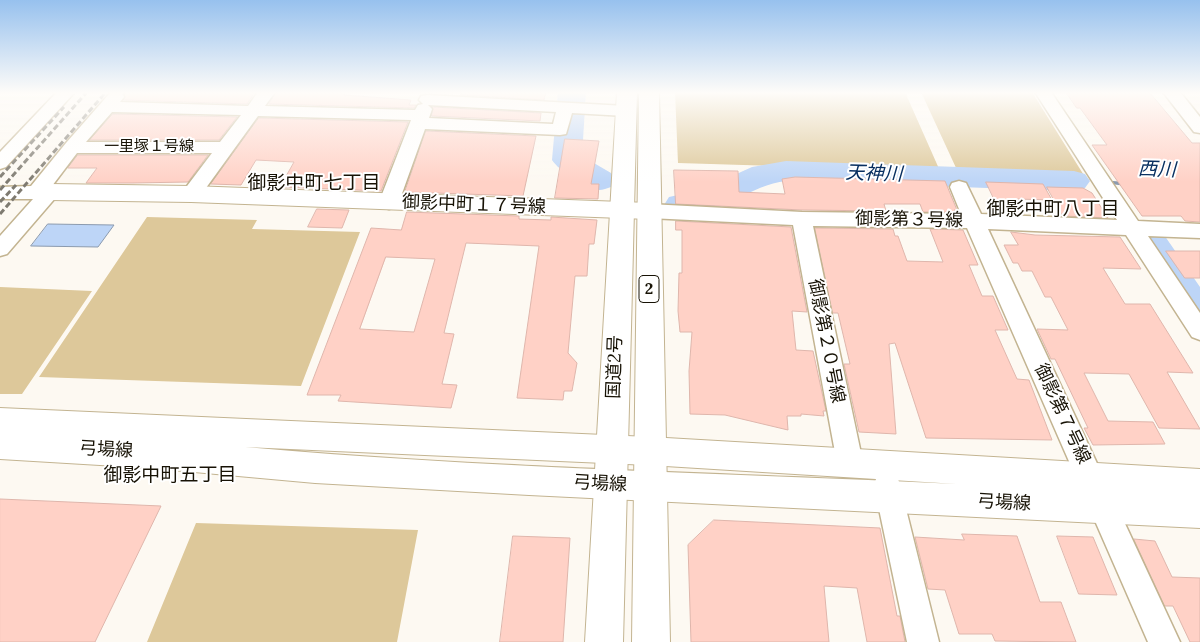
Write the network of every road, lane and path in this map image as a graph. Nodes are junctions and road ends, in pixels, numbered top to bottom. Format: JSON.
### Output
{"nodes":[{"id":1,"x":39,"y":122,"type":"edge"},
{"id":2,"x":94,"y":122,"type":"edge"},
{"id":3,"x":246,"y":122,"type":"edge"},
{"id":4,"x":419,"y":122,"type":"edge"},
{"id":5,"x":510,"y":122,"type":"edge"},
{"id":6,"x":563,"y":122,"type":"edge"},
{"id":7,"x":626,"y":122,"type":"edge"},
{"id":8,"x":649,"y":122,"type":"edge"},
{"id":9,"x":1063,"y":122,"type":"edge"},
{"id":10,"x":72,"y":147,"type":"junction"},
{"id":11,"x":227,"y":148,"type":"junction"},
{"id":12,"x":0,"y":163,"type":"edge"},
{"id":13,"x":959,"y":187,"type":"dead end"},
{"id":14,"x":44,"y":192,"type":"junction"},
{"id":15,"x":0,"y":193,"type":"edge"},
{"id":16,"x":191,"y":194,"type":"junction"},
{"id":17,"x":389,"y":202,"type":"junction"},
{"id":18,"x":649,"y":211,"type":"junction"},
{"id":19,"x":621,"y":212,"type":"junction"},
{"id":20,"x":802,"y":219,"type":"junction"},
{"id":21,"x":974,"y":221,"type":"junction"},
{"id":22,"x":1133,"y":229,"type":"junction"},
{"id":23,"x":1200,"y":231,"type":"edge"},
{"id":24,"x":0,"y":249,"type":"edge"},
{"id":25,"x":1200,"y":331,"type":"edge"},
{"id":26,"x":0,"y":422,"type":"edge"},
{"id":27,"x":0,"y":445,"type":"edge"},
{"id":28,"x":613,"y":450,"type":"junction"},
{"id":29,"x":649,"y":451,"type":"junction"},
{"id":30,"x":850,"y":463,"type":"junction"},
{"id":31,"x":881,"y":466,"type":"junction"},
{"id":32,"x":1091,"y":477,"type":"junction"},
{"id":33,"x":1200,"y":484,"type":"edge"},
{"id":34,"x":612,"y":485,"type":"junction"},
{"id":35,"x":649,"y":486,"type":"junction"},
{"id":36,"x":891,"y":497,"type":"junction"},
{"id":37,"x":1104,"y":508,"type":"junction"},
{"id":38,"x":1200,"y":512,"type":"edge"},
{"id":39,"x":604,"y":642,"type":"edge"},
{"id":40,"x":650,"y":642,"type":"edge"},
{"id":41,"x":924,"y":642,"type":"edge"},
{"id":42,"x":1164,"y":642,"type":"edge"}],
"edges":[{"from":1,"to":12,"type":"street"},
{"from":2,"to":10,"type":"street"},
{"from":3,"to":11,"type":"street"},
{"from":4,"to":17,"type":"street"},
{"from":5,"to":6,"type":"street"},
{"from":7,"to":19,"type":"main road","name":"国道2号","number":"2"},
{"from":8,"to":18,"type":"main road","name":"国道2号","number":"2"},
{"from":9,"to":22,"type":"street"},
{"from":10,"to":11,"type":"street","name":"一里塚１号線"},
{"from":10,"to":14,"type":"street"},
{"from":11,"to":16,"type":"street"},
{"from":13,"to":21,"type":"street","name":"御影第７号線"},
{"from":14,"to":15,"type":"street","name":"御影中町１７号線"},
{"from":14,"to":16,"type":"main road","name":"御影中町１７号線"},
{"from":14,"to":24,"type":"street"},
{"from":16,"to":17,"type":"main road","name":"御影中町１７号線"},
{"from":17,"to":19,"type":"main road","name":"御影中町１７号線"},
{"from":18,"to":19,"type":"main road","name":"御影中町１７号線"},
{"from":18,"to":20,"type":"street","name":"御影第３号線"},
{"from":18,"to":29,"type":"main road","name":"国道2号","number":"2"},
{"from":19,"to":28,"type":"main road","name":"国道2号","number":"2"},
{"from":20,"to":21,"type":"street","name":"御影第３号線"},
{"from":20,"to":30,"type":"street","name":"御影第２０号線"},
{"from":21,"to":22,"type":"street","name":"御影第３号線"},
{"from":21,"to":32,"type":"street","name":"御影第７号線"},
{"from":22,"to":23,"type":"street","name":"御影第３号線"},
{"from":22,"to":25,"type":"street"},
{"from":26,"to":28,"type":"main road","name":"弓場線"},
{"from":27,"to":34,"type":"main road","name":"弓場線"},
{"from":28,"to":29,"type":"main road","name":"弓場線"},
{"from":28,"to":34,"type":"main road","name":"国道2号","number":"2"},
{"from":29,"to":30,"type":"main road","name":"弓場線"},
{"from":29,"to":35,"type":"main road","name":"国道2号","number":"2"},
{"from":30,"to":31,"type":"main road","name":"弓場線"},
{"from":31,"to":32,"type":"main road","name":"弓場線"},
{"from":31,"to":36,"type":"street"},
{"from":32,"to":33,"type":"main road","name":"弓場線"},
{"from":32,"to":37,"type":"street","name":"御影第７号線"},
{"from":34,"to":35,"type":"main road","name":"弓場線"},
{"from":34,"to":39,"type":"main road","name":"国道2号","number":"2"},
{"from":35,"to":36,"type":"main road","name":"弓場線"},
{"from":35,"to":40,"type":"main road","name":"国道2号","number":"2"},
{"from":36,"to":37,"type":"main road","name":"弓場線"},
{"from":36,"to":41,"type":"street"},
{"from":37,"to":38,"type":"main road","name":"弓場線"},
{"from":37,"to":42,"type":"street","name":"御影第７号線"}]}
